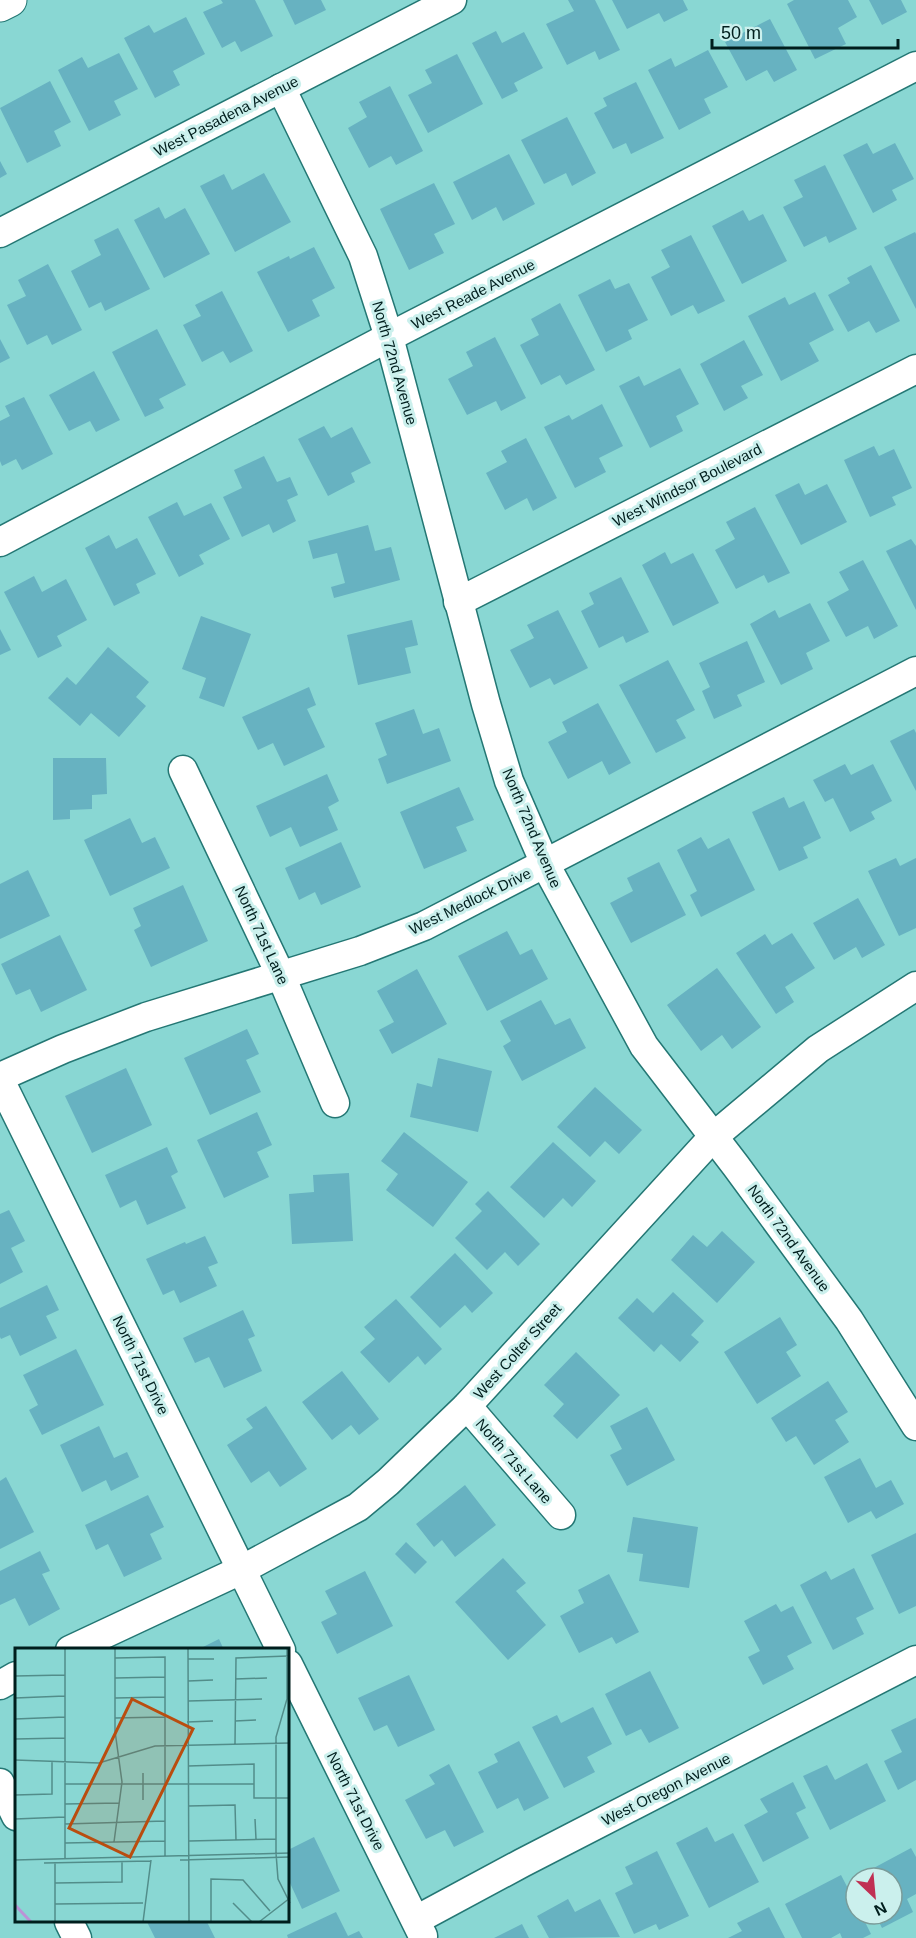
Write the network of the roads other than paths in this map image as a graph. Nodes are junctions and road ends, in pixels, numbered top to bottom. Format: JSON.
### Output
{"nodes":[{"id":1,"x":10,"y":0,"type":"edge"},
{"id":2,"x":452,"y":0,"type":"edge"},
{"id":3,"x":0,"y":5,"type":"edge"},
{"id":4,"x":916,"y":66,"type":"edge"},
{"id":5,"x":280,"y":88,"type":"junction"},
{"id":6,"x":0,"y":233,"type":"edge"},
{"id":7,"x":389,"y":337,"type":"junction"},
{"id":8,"x":916,"y":369,"type":"edge"},
{"id":9,"x":0,"y":542,"type":"edge"},
{"id":10,"x":458,"y":602,"type":"junction"},
{"id":11,"x":916,"y":671,"type":"edge"},
{"id":12,"x":183,"y":770,"type":"dead end"},
{"id":13,"x":545,"y":864,"type":"junction"},
{"id":14,"x":281,"y":976,"type":"junction"},
{"id":15,"x":916,"y":986,"type":"edge"},
{"id":16,"x":0,"y":1079,"type":"edge"},
{"id":17,"x":335,"y":1103,"type":"dead end"},
{"id":18,"x":713,"y":1137,"type":"junction"},
{"id":19,"x":467,"y":1406,"type":"junction"},
{"id":20,"x":916,"y":1426,"type":"edge"},
{"id":21,"x":561,"y":1515,"type":"dead end"},
{"id":22,"x":241,"y":1570,"type":"junction"},
{"id":23,"x":74,"y":1648,"type":"edge"},
{"id":24,"x":280,"y":1648,"type":"edge"},
{"id":25,"x":916,"y":1660,"type":"edge"},
{"id":26,"x":290,"y":1668,"type":"edge"},
{"id":27,"x":15,"y":1677,"type":"edge"},
{"id":28,"x":0,"y":1685,"type":"edge"},
{"id":29,"x":0,"y":1783,"type":"edge"},
{"id":30,"x":15,"y":1814,"type":"edge"},
{"id":31,"x":70,"y":1923,"type":"edge"},
{"id":32,"x":420,"y":1929,"type":"edge"},
{"id":33,"x":77,"y":1938,"type":"edge"}],
"edges":[{"from":1,"to":3,"type":"main road"},
{"from":2,"to":5,"type":"street","name":"West Pasadena Avenue"},
{"from":4,"to":7,"type":"street","name":"West Reade Avenue"},
{"from":5,"to":6,"type":"street","name":"West Pasadena Avenue"},
{"from":5,"to":7,"type":"street","name":"North 72nd Avenue"},
{"from":7,"to":9,"type":"street","name":"West Reade Avenue"},
{"from":7,"to":10,"type":"street","name":"North 72nd Avenue"},
{"from":8,"to":10,"type":"street","name":"West Windsor Boulevard"},
{"from":10,"to":13,"type":"street","name":"North 72nd Avenue"},
{"from":11,"to":13,"type":"street","name":"West Medlock Drive"},
{"from":12,"to":14,"type":"street","name":"North 71st Lane"},
{"from":13,"to":14,"type":"street","name":"West Medlock Drive"},
{"from":13,"to":18,"type":"street","name":"North 72nd Avenue"},
{"from":14,"to":16,"type":"street","name":"West Medlock Drive"},
{"from":14,"to":17,"type":"street","name":"North 71st Lane"},
{"from":15,"to":18,"type":"street","name":"West Colter Street"},
{"from":16,"to":22,"type":"street","name":"North 71st Drive"},
{"from":18,"to":19,"type":"street","name":"West Colter Street"},
{"from":18,"to":20,"type":"street","name":"North 72nd Avenue"},
{"from":19,"to":21,"type":"street","name":"North 71st Lane"},
{"from":19,"to":22,"type":"street","name":"West Colter Street"},
{"from":22,"to":23,"type":"street","name":"West Colter Street"},
{"from":22,"to":24,"type":"street","name":"North 71st Drive"},
{"from":25,"to":32,"type":"street","name":"West Oregon Avenue"},
{"from":26,"to":32,"type":"street","name":"North 71st Drive"},
{"from":27,"to":28,"type":"street"},
{"from":29,"to":30,"type":"street"},
{"from":31,"to":33,"type":"street"}]}
